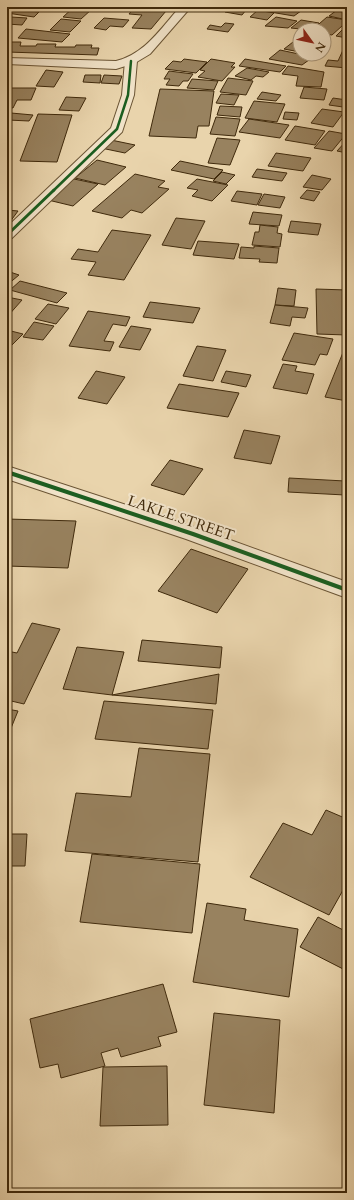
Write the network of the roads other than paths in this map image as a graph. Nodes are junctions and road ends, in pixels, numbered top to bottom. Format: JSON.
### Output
{"nodes":[{"id":1,"x":186,"y":7,"type":"edge"},
{"id":2,"x":7,"y":60,"type":"edge"},
{"id":3,"x":132,"y":61,"type":"junction"},
{"id":4,"x":7,"y":235,"type":"edge"},
{"id":5,"x":7,"y":472,"type":"edge"},
{"id":6,"x":347,"y":590,"type":"edge"}],
"edges":[{"from":1,"to":3,"type":"lane"},
{"from":2,"to":3,"type":"lane"},
{"from":3,"to":4,"type":"street"},
{"from":5,"to":6,"type":"street","name":"LAKLE STREET"}]}
